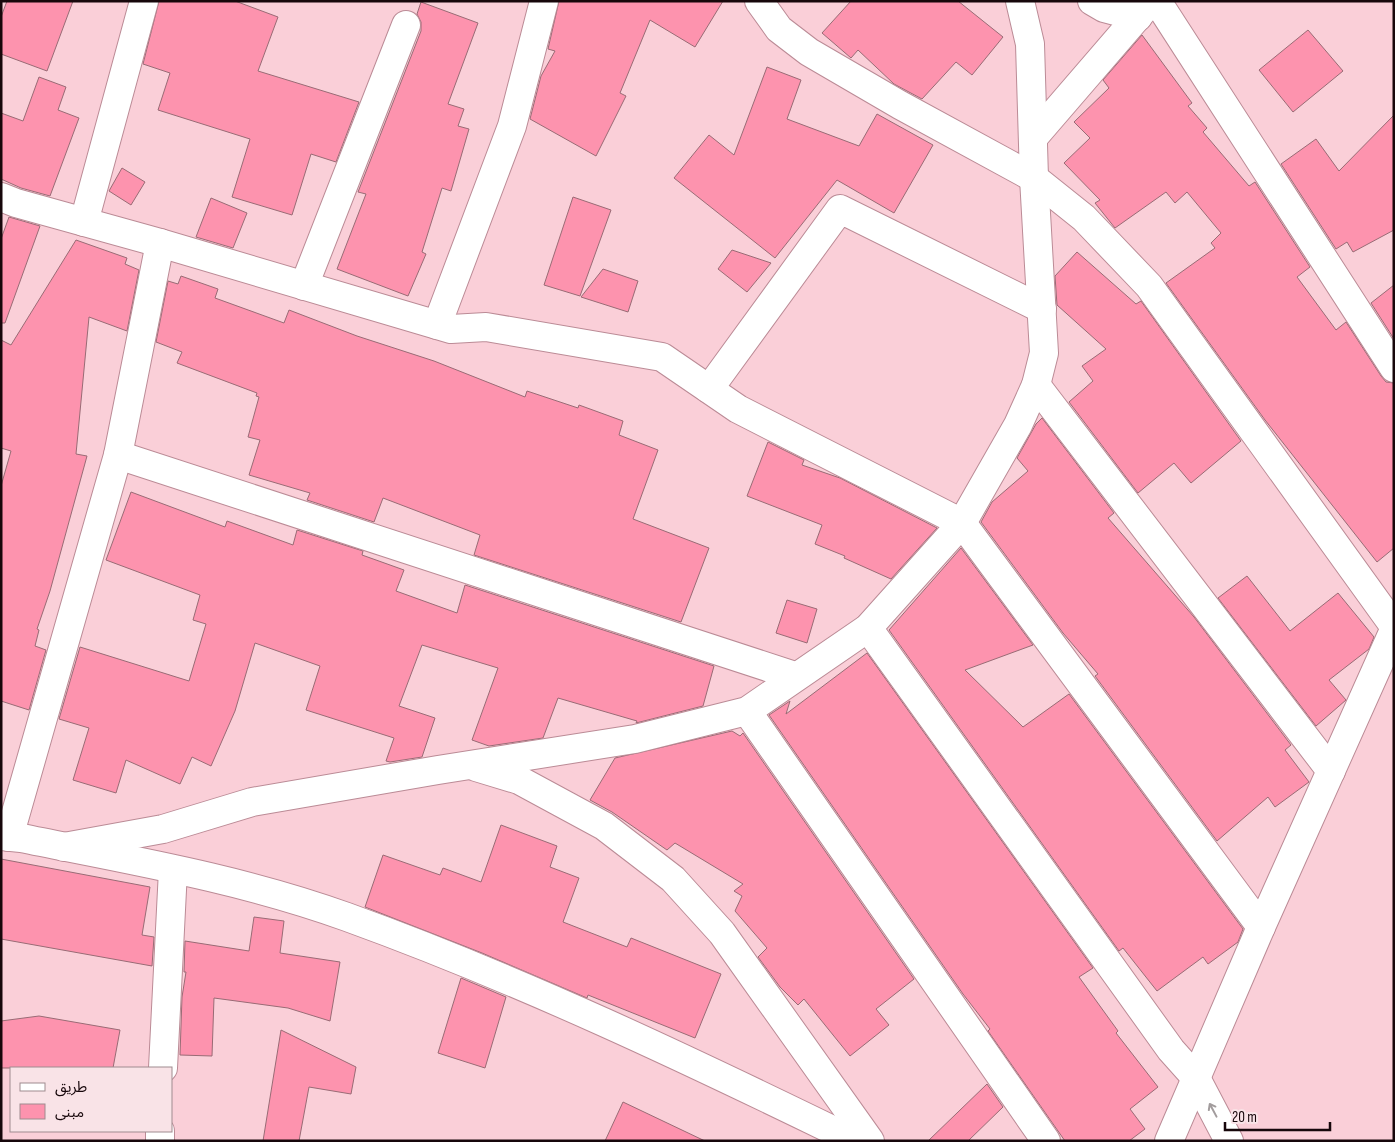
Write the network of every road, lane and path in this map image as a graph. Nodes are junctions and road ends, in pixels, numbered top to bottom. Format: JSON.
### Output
{"nodes":[{"id":1,"x":144,"y":1,"type":"edge"},
{"id":2,"x":544,"y":1,"type":"edge"},
{"id":3,"x":759,"y":1,"type":"edge"},
{"id":4,"x":1020,"y":1,"type":"edge"},
{"id":5,"x":1092,"y":1,"type":"edge"},
{"id":6,"x":1149,"y":6,"type":"edge"},
{"id":7,"x":406,"y":25,"type":"dead end"},
{"id":8,"x":1033,"y":138,"type":"junction"},
{"id":9,"x":1034,"y":178,"type":"junction"},
{"id":10,"x":1,"y":197,"type":"edge"},
{"id":11,"x":84,"y":222,"type":"junction"},
{"id":12,"x":160,"y":243,"type":"junction"},
{"id":13,"x":304,"y":286,"type":"junction"},
{"id":14,"x":1042,"y":309,"type":"junction"},
{"id":15,"x":437,"y":325,"type":"junction"},
{"id":16,"x":1394,"y":368,"type":"edge"},
{"id":17,"x":1036,"y":386,"type":"junction"},
{"id":18,"x":709,"y":389,"type":"junction"},
{"id":19,"x":118,"y":455,"type":"junction"},
{"id":20,"x":962,"y":523,"type":"junction"},
{"id":21,"x":1394,"y":626,"type":"edge"},
{"id":22,"x":868,"y":628,"type":"junction"},
{"id":23,"x":1394,"y":630,"type":"edge"},
{"id":24,"x":795,"y":676,"type":"junction"},
{"id":25,"x":747,"y":711,"type":"junction"},
{"id":26,"x":470,"y":765,"type":"junction"},
{"id":27,"x":1331,"y":771,"type":"junction"},
{"id":28,"x":5,"y":837,"type":"edge"},
{"id":29,"x":64,"y":847,"type":"junction"},
{"id":30,"x":173,"y":870,"type":"junction"},
{"id":31,"x":1261,"y":927,"type":"junction"},
{"id":32,"x":1170,"y":1050,"type":"junction"},
{"id":33,"x":163,"y":1067,"type":"edge"},
{"id":34,"x":1196,"y":1078,"type":"junction"},
{"id":35,"x":1179,"y":1133,"type":"edge"},
{"id":36,"x":855,"y":1141,"type":"edge"},
{"id":37,"x":870,"y":1141,"type":"edge"},
{"id":38,"x":1046,"y":1141,"type":"edge"},
{"id":39,"x":1229,"y":1141,"type":"edge"}],
"edges":[{"from":1,"to":11,"type":"street"},
{"from":2,"to":15,"type":"street"},
{"from":3,"to":9,"type":"street"},
{"from":4,"to":8,"type":"street"},
{"from":5,"to":6,"type":"street"},
{"from":6,"to":8,"type":"street"},
{"from":6,"to":16,"type":"street"},
{"from":7,"to":13,"type":"street"},
{"from":8,"to":9,"type":"street"},
{"from":9,"to":14,"type":"street"},
{"from":9,"to":21,"type":"street"},
{"from":10,"to":11,"type":"street"},
{"from":11,"to":12,"type":"street"},
{"from":12,"to":13,"type":"street"},
{"from":12,"to":19,"type":"street"},
{"from":13,"to":15,"type":"street"},
{"from":14,"to":17,"type":"street"},
{"from":14,"to":18,"type":"street"},
{"from":15,"to":18,"type":"street"},
{"from":17,"to":20,"type":"street"},
{"from":17,"to":27,"type":"street"},
{"from":18,"to":20,"type":"street"},
{"from":19,"to":24,"type":"street"},
{"from":19,"to":28,"type":"street"},
{"from":20,"to":22,"type":"street"},
{"from":20,"to":31,"type":"street"},
{"from":22,"to":24,"type":"street"},
{"from":22,"to":32,"type":"street"},
{"from":23,"to":27,"type":"street"},
{"from":24,"to":25,"type":"street"},
{"from":25,"to":26,"type":"street"},
{"from":25,"to":38,"type":"street"},
{"from":26,"to":29,"type":"street"},
{"from":26,"to":37,"type":"street"},
{"from":27,"to":31,"type":"street"},
{"from":28,"to":29,"type":"street"},
{"from":29,"to":30,"type":"street"},
{"from":30,"to":33,"type":"street"},
{"from":30,"to":36,"type":"street"},
{"from":31,"to":34,"type":"street"},
{"from":32,"to":34,"type":"street"},
{"from":32,"to":35,"type":"street"},
{"from":34,"to":35,"type":"street"},
{"from":39,"to":34,"type":"street","one_way":true}]}
